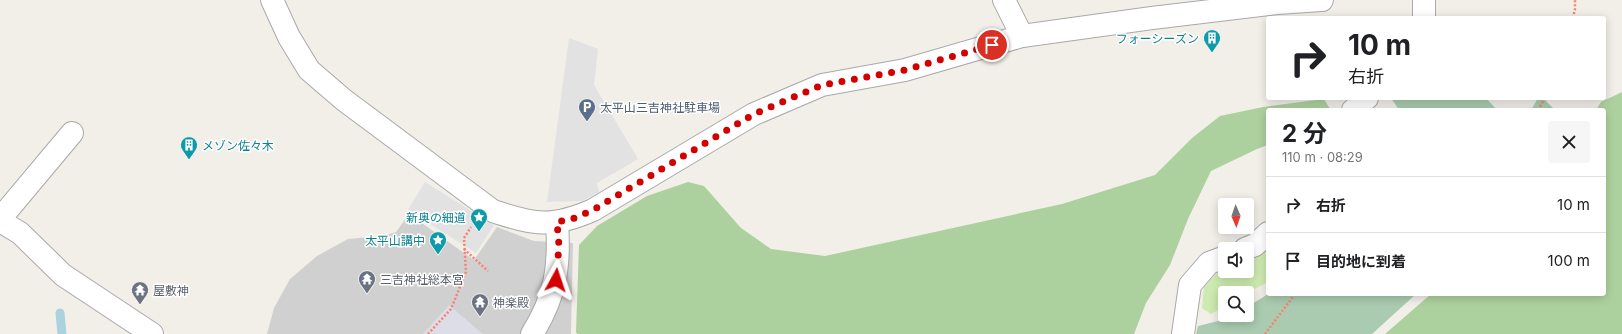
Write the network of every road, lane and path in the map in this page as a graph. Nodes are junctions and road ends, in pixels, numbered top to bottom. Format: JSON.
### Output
{"nodes":[{"id":1,"x":272,"y":0,"type":"edge"},
{"id":2,"x":1004,"y":0,"type":"edge"},
{"id":3,"x":1322,"y":0,"type":"edge"},
{"id":4,"x":1424,"y":0,"type":"edge"},
{"id":5,"x":1575,"y":0,"type":"edge"},
{"id":6,"x":1277,"y":2,"type":"edge"},
{"id":7,"x":1424,"y":16,"type":"edge"},
{"id":8,"x":1573,"y":16,"type":"edge"},
{"id":9,"x":1022,"y":36,"type":"junction"},
{"id":10,"x":1365,"y":100,"type":"edge"},
{"id":11,"x":1355,"y":108,"type":"edge"},
{"id":12,"x":72,"y":133,"type":"dead end"},
{"id":13,"x":0,"y":220,"type":"edge"},
{"id":14,"x":557,"y":222,"type":"junction"},
{"id":15,"x":1266,"y":235,"type":"edge"},
{"id":16,"x":464,"y":238,"type":"dead end"},
{"id":17,"x":1254,"y":245,"type":"edge"},
{"id":18,"x":464,"y":248,"type":"junction"},
{"id":19,"x":1218,"y":259,"type":"edge"},
{"id":20,"x":488,"y":271,"type":"dead end"},
{"id":21,"x":1294,"y":296,"type":"edge"},
{"id":22,"x":152,"y":334,"type":"edge"},
{"id":23,"x":428,"y":334,"type":"edge"},
{"id":24,"x":532,"y":334,"type":"edge"},
{"id":25,"x":1183,"y":334,"type":"edge"},
{"id":26,"x":1265,"y":334,"type":"edge"}],
"edges":[{"from":1,"to":14,"type":"street"},
{"from":2,"to":9,"type":"street"},
{"from":3,"to":6,"type":"street"},
{"from":4,"to":7,"type":"street"},
{"from":5,"to":8,"type":"path"},
{"from":6,"to":9,"type":"street"},
{"from":9,"to":14,"type":"street"},
{"from":10,"to":11,"type":"street"},
{"from":12,"to":13,"type":"street"},
{"from":13,"to":22,"type":"street"},
{"from":14,"to":24,"type":"street"},
{"from":15,"to":17,"type":"street"},
{"from":16,"to":18,"type":"path"},
{"from":18,"to":20,"type":"path"},
{"from":18,"to":23,"type":"path"},
{"from":19,"to":25,"type":"street"},
{"from":21,"to":26,"type":"path"}]}
